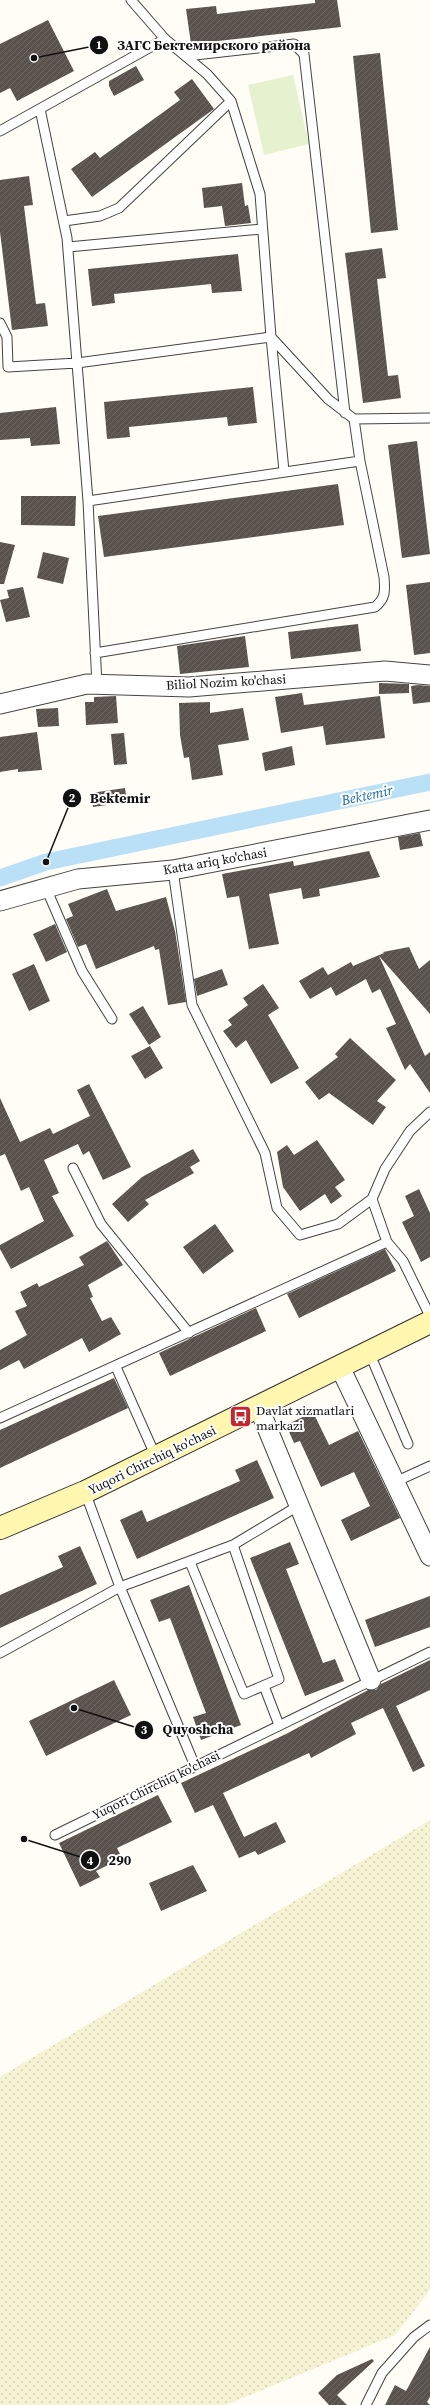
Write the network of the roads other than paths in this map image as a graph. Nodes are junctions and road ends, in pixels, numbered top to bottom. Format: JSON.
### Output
{"nodes":[{"id":1,"x":131,"y":0,"type":"edge"},
{"id":2,"x":165,"y":39,"type":"junction"},
{"id":3,"x":186,"y":56,"type":"junction"},
{"id":4,"x":231,"y":101,"type":"junction"},
{"id":5,"x":40,"y":109,"type":"junction"},
{"id":6,"x":0,"y":131,"type":"edge"},
{"id":7,"x":64,"y":221,"type":"junction"},
{"id":8,"x":262,"y":229,"type":"junction"},
{"id":9,"x":68,"y":246,"type":"junction"},
{"id":10,"x":0,"y":323,"type":"edge"},
{"id":11,"x":271,"y":337,"type":"junction"},
{"id":12,"x":77,"y":363,"type":"junction"},
{"id":13,"x":345,"y":413,"type":"junction"},
{"id":14,"x":430,"y":418,"type":"edge"},
{"id":15,"x":354,"y":419,"type":"junction"},
{"id":16,"x":360,"y":461,"type":"junction"},
{"id":17,"x":284,"y":472,"type":"junction"},
{"id":18,"x":88,"y":501,"type":"junction"},
{"id":19,"x":95,"y":652,"type":"junction"},
{"id":20,"x":430,"y":675,"type":"edge"},
{"id":21,"x":97,"y":685,"type":"junction"},
{"id":22,"x":0,"y":704,"type":"edge"},
{"id":23,"x":430,"y":820,"type":"edge"},
{"id":24,"x":174,"y":870,"type":"junction"},
{"id":25,"x":46,"y":888,"type":"junction"},
{"id":26,"x":0,"y":901,"type":"edge"},
{"id":27,"x":112,"y":1018,"type":"dead end"},
{"id":28,"x":430,"y":1112,"type":"edge"},
{"id":29,"x":73,"y":1168,"type":"dead end"},
{"id":30,"x":372,"y":1199,"type":"junction"},
{"id":31,"x":387,"y":1242,"type":"junction"},
{"id":32,"x":430,"y":1316,"type":"edge"},
{"id":33,"x":430,"y":1322,"type":"edge"},
{"id":34,"x":188,"y":1333,"type":"junction"},
{"id":35,"x":369,"y":1352,"type":"junction"},
{"id":36,"x":116,"y":1366,"type":"junction"},
{"id":37,"x":340,"y":1367,"type":"junction"},
{"id":38,"x":259,"y":1408,"type":"junction"},
{"id":39,"x":0,"y":1418,"type":"edge"},
{"id":40,"x":408,"y":1444,"type":"dead end"},
{"id":41,"x":156,"y":1457,"type":"junction"},
{"id":42,"x":430,"y":1466,"type":"edge"},
{"id":43,"x":395,"y":1482,"type":"junction"},
{"id":44,"x":85,"y":1492,"type":"junction"},
{"id":45,"x":298,"y":1506,"type":"junction"},
{"id":46,"x":0,"y":1528,"type":"edge"},
{"id":47,"x":233,"y":1545,"type":"junction"},
{"id":48,"x":430,"y":1556,"type":"edge"},
{"id":49,"x":190,"y":1562,"type":"junction"},
{"id":50,"x":120,"y":1587,"type":"junction"},
{"id":51,"x":0,"y":1652,"type":"edge"},
{"id":52,"x":430,"y":1652,"type":"edge"},
{"id":53,"x":371,"y":1680,"type":"junction"},
{"id":54,"x":264,"y":1686,"type":"junction"},
{"id":55,"x":279,"y":1725,"type":"junction"},
{"id":56,"x":195,"y":1766,"type":"junction"},
{"id":57,"x":55,"y":1835,"type":"dead end"},
{"id":58,"x":430,"y":2325,"type":"edge"},
{"id":59,"x":366,"y":2405,"type":"edge"}],
"edges":[{"from":1,"to":2,"type":"lane"},
{"from":2,"to":3,"type":"lane"},
{"from":2,"to":5,"type":"lane"},
{"from":3,"to":4,"type":"lane"},
{"from":3,"to":13,"type":"lane"},
{"from":4,"to":7,"type":"lane"},
{"from":4,"to":8,"type":"lane"},
{"from":5,"to":6,"type":"lane"},
{"from":5,"to":7,"type":"lane"},
{"from":7,"to":9,"type":"lane"},
{"from":8,"to":9,"type":"lane"},
{"from":8,"to":11,"type":"lane"},
{"from":9,"to":12,"type":"lane"},
{"from":10,"to":12,"type":"lane"},
{"from":11,"to":12,"type":"lane"},
{"from":11,"to":13,"type":"lane"},
{"from":11,"to":17,"type":"lane"},
{"from":12,"to":18,"type":"lane"},
{"from":13,"to":15,"type":"lane"},
{"from":14,"to":15,"type":"lane"},
{"from":15,"to":16,"type":"lane"},
{"from":16,"to":17,"type":"lane"},
{"from":16,"to":19,"type":"lane"},
{"from":17,"to":18,"type":"lane"},
{"from":18,"to":19,"type":"lane"},
{"from":19,"to":21,"type":"lane"},
{"from":20,"to":21,"type":"street","name":"Biliol Nozim ko'chasi"},
{"from":21,"to":22,"type":"street","name":"Biliol Nozim ko'chasi"},
{"from":23,"to":24,"type":"street","name":"Katta ariq ko'chasi"},
{"from":24,"to":25,"type":"street","name":"Katta ariq ko'chasi"},
{"from":24,"to":30,"type":"lane"},
{"from":25,"to":26,"type":"street","name":"Katta ariq ko'chasi"},
{"from":25,"to":27,"type":"lane"},
{"from":28,"to":30,"type":"lane"},
{"from":29,"to":34,"type":"lane"},
{"from":30,"to":31,"type":"lane"},
{"from":31,"to":32,"type":"lane"},
{"from":31,"to":34,"type":"lane"},
{"from":33,"to":35,"type":"street","name":"Yuqori Chirchiq ko'chasi"},
{"from":34,"to":36,"type":"lane"},
{"from":35,"to":37,"type":"street","name":"Yuqori Chirchiq ko'chasi"},
{"from":35,"to":40,"type":"lane"},
{"from":36,"to":39,"type":"lane"},
{"from":36,"to":41,"type":"lane"},
{"from":37,"to":38,"type":"street","name":"Yuqori Chirchiq ko'chasi"},
{"from":37,"to":43,"type":"street"},
{"from":38,"to":41,"type":"street","name":"Yuqori Chirchiq ko'chasi"},
{"from":38,"to":45,"type":"street"},
{"from":41,"to":44,"type":"street","name":"Yuqori Chirchiq ko'chasi"},
{"from":42,"to":43,"type":"lane"},
{"from":43,"to":48,"type":"street"},
{"from":44,"to":46,"type":"street","name":"Yuqori Chirchiq ko'chasi"},
{"from":44,"to":50,"type":"lane"},
{"from":45,"to":47,"type":"lane"},
{"from":45,"to":53,"type":"street"},
{"from":47,"to":49,"type":"lane"},
{"from":47,"to":54,"type":"lane"},
{"from":49,"to":50,"type":"lane"},
{"from":49,"to":54,"type":"lane"},
{"from":50,"to":51,"type":"lane"},
{"from":50,"to":56,"type":"lane"},
{"from":52,"to":53,"type":"lane","name":"Yuqori Chirchiq ko'chasi"},
{"from":53,"to":55,"type":"lane","name":"Yuqori Chirchiq ko'chasi"},
{"from":54,"to":55,"type":"lane"},
{"from":55,"to":56,"type":"lane","name":"Yuqori Chirchiq ko'chasi"},
{"from":56,"to":57,"type":"lane","name":"Yuqori Chirchiq ko'chasi"},
{"from":58,"to":59,"type":"lane"}]}
